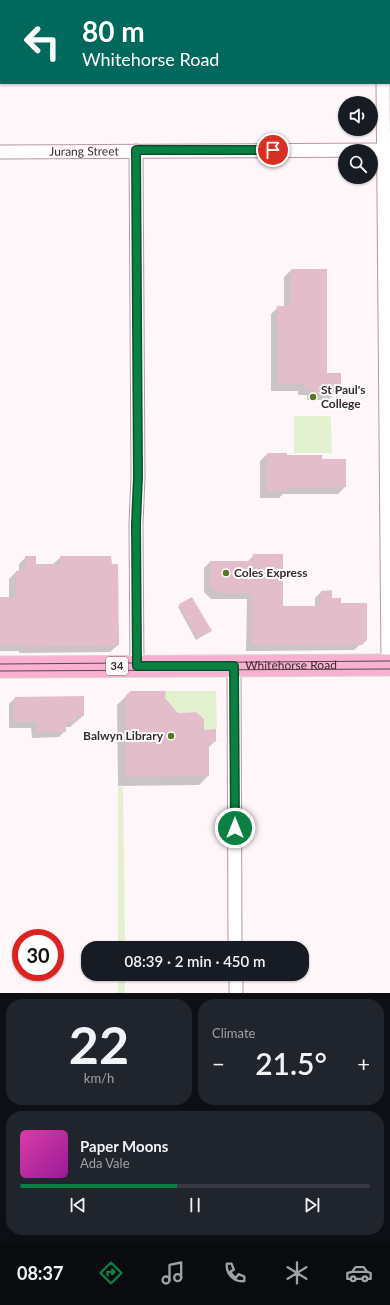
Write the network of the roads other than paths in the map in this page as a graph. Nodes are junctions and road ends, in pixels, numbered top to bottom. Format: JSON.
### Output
{"nodes":[{"id":1,"x":383,"y":84,"type":"edge"},
{"id":2,"x":136,"y":150,"type":"junction"},
{"id":3,"x":383,"y":150,"type":"junction"},
{"id":4,"x":0,"y":152,"type":"edge"},
{"id":5,"x":389,"y":665,"type":"edge"},
{"id":6,"x":137,"y":666,"type":"junction"},
{"id":7,"x":234,"y":666,"type":"junction"},
{"id":8,"x":0,"y":667,"type":"edge"},
{"id":9,"x":235,"y":941,"type":"edge"},
{"id":10,"x":236,"y":981,"type":"edge"},
{"id":11,"x":236,"y":993,"type":"edge"}],
"edges":[{"from":1,"to":3,"type":"street"},
{"from":2,"to":3,"type":"street","name":"Jurang Street"},
{"from":2,"to":4,"type":"street","name":"Jurang Street"},
{"from":2,"to":6,"type":"street"},
{"from":3,"to":5,"type":"street"},
{"from":5,"to":7,"type":"main road","name":"Whitehorse Road","number":"34"},
{"from":6,"to":7,"type":"main road","name":"Whitehorse Road","number":"34"},
{"from":6,"to":8,"type":"main road","name":"Whitehorse Road","number":"34"},
{"from":7,"to":9,"type":"street"},
{"from":10,"to":11,"type":"street"}]}
